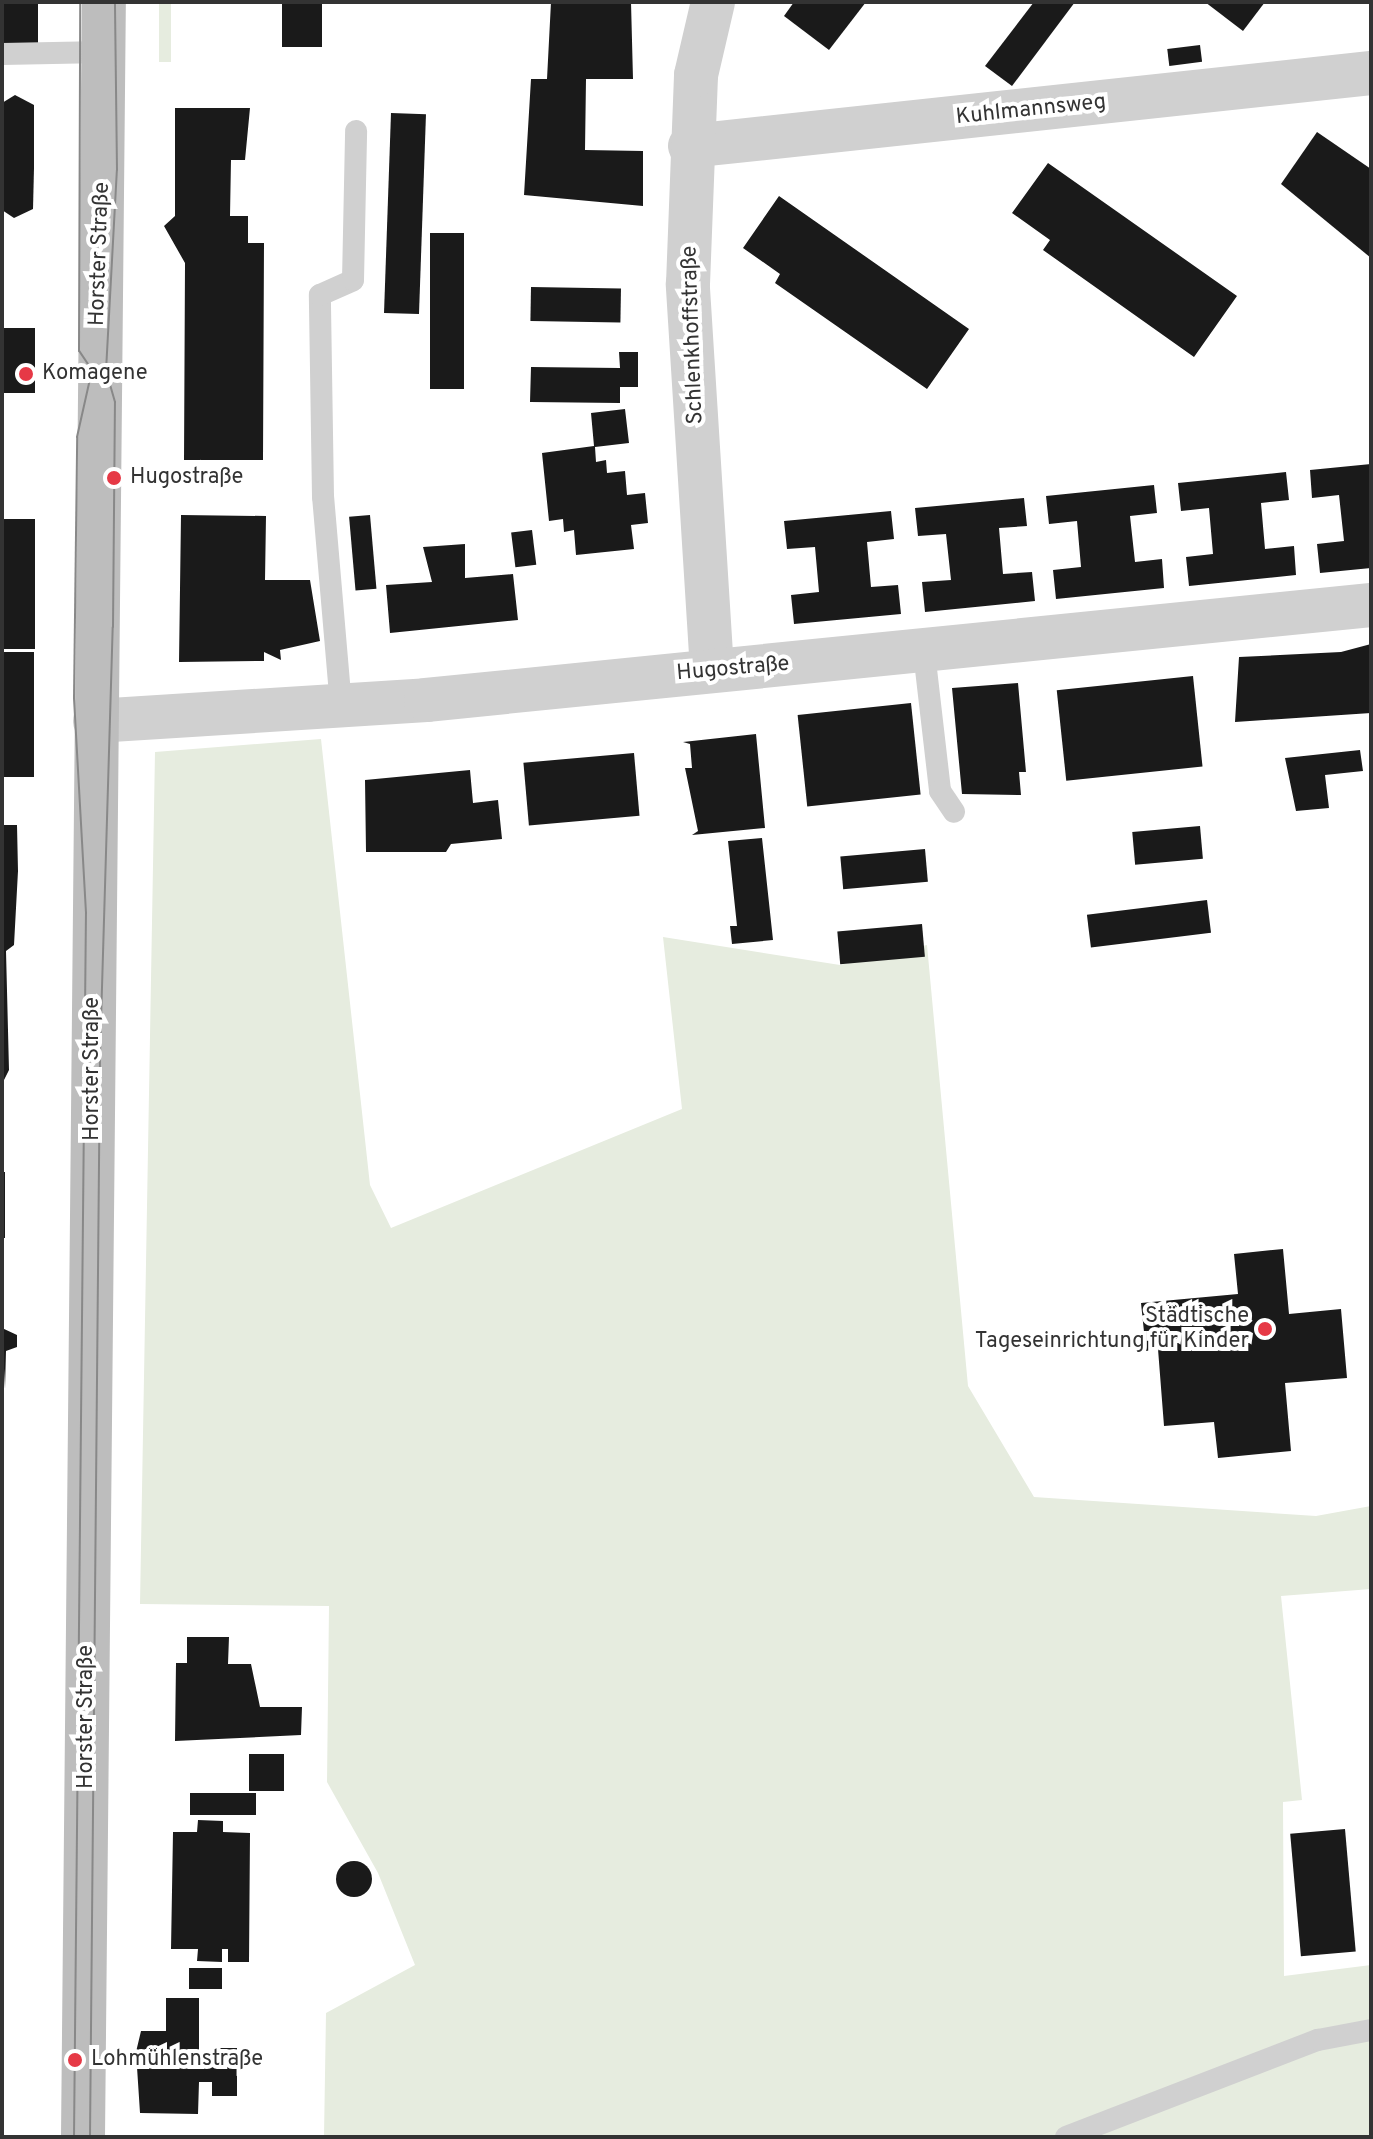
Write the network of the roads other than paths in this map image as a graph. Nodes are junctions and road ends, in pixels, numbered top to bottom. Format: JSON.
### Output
{"nodes":[{"id":1,"x":104,"y":2,"type":"edge"},
{"id":2,"x":713,"y":2,"type":"edge"},
{"id":3,"x":104,"y":52,"type":"junction"},
{"id":4,"x":2,"y":54,"type":"edge"},
{"id":5,"x":1371,"y":73,"type":"edge"},
{"id":6,"x":356,"y":131,"type":"dead end"},
{"id":7,"x":690,"y":146,"type":"junction"},
{"id":8,"x":1371,"y":605,"type":"edge"},
{"id":9,"x":924,"y":652,"type":"junction"},
{"id":10,"x":712,"y":670,"type":"junction"},
{"id":11,"x":341,"y":706,"type":"junction"},
{"id":12,"x":95,"y":721,"type":"junction"},
{"id":13,"x":954,"y":812,"type":"dead end"},
{"id":14,"x":1371,"y":2030,"type":"edge"},
{"id":15,"x":83,"y":2137,"type":"edge"},
{"id":16,"x":1066,"y":2137,"type":"edge"}],
"edges":[{"from":1,"to":3,"type":"main road","name":"Horster Straße"},
{"from":2,"to":7,"type":"street","name":"Schlenkhoffstraße"},
{"from":3,"to":4,"type":"lane"},
{"from":3,"to":12,"type":"main road","name":"Horster Straße"},
{"from":5,"to":7,"type":"street","name":"Kuhlmannsweg"},
{"from":6,"to":11,"type":"lane"},
{"from":7,"to":10,"type":"street","name":"Schlenkhoffstraße"},
{"from":8,"to":9,"type":"street","name":"Hugostraße"},
{"from":9,"to":10,"type":"street","name":"Hugostraße"},
{"from":9,"to":13,"type":"lane"},
{"from":10,"to":11,"type":"street","name":"Hugostraße"},
{"from":11,"to":12,"type":"street","name":"Hugostraße"},
{"from":12,"to":15,"type":"main road","name":"Horster Straße"},
{"from":14,"to":16,"type":"lane"}]}
